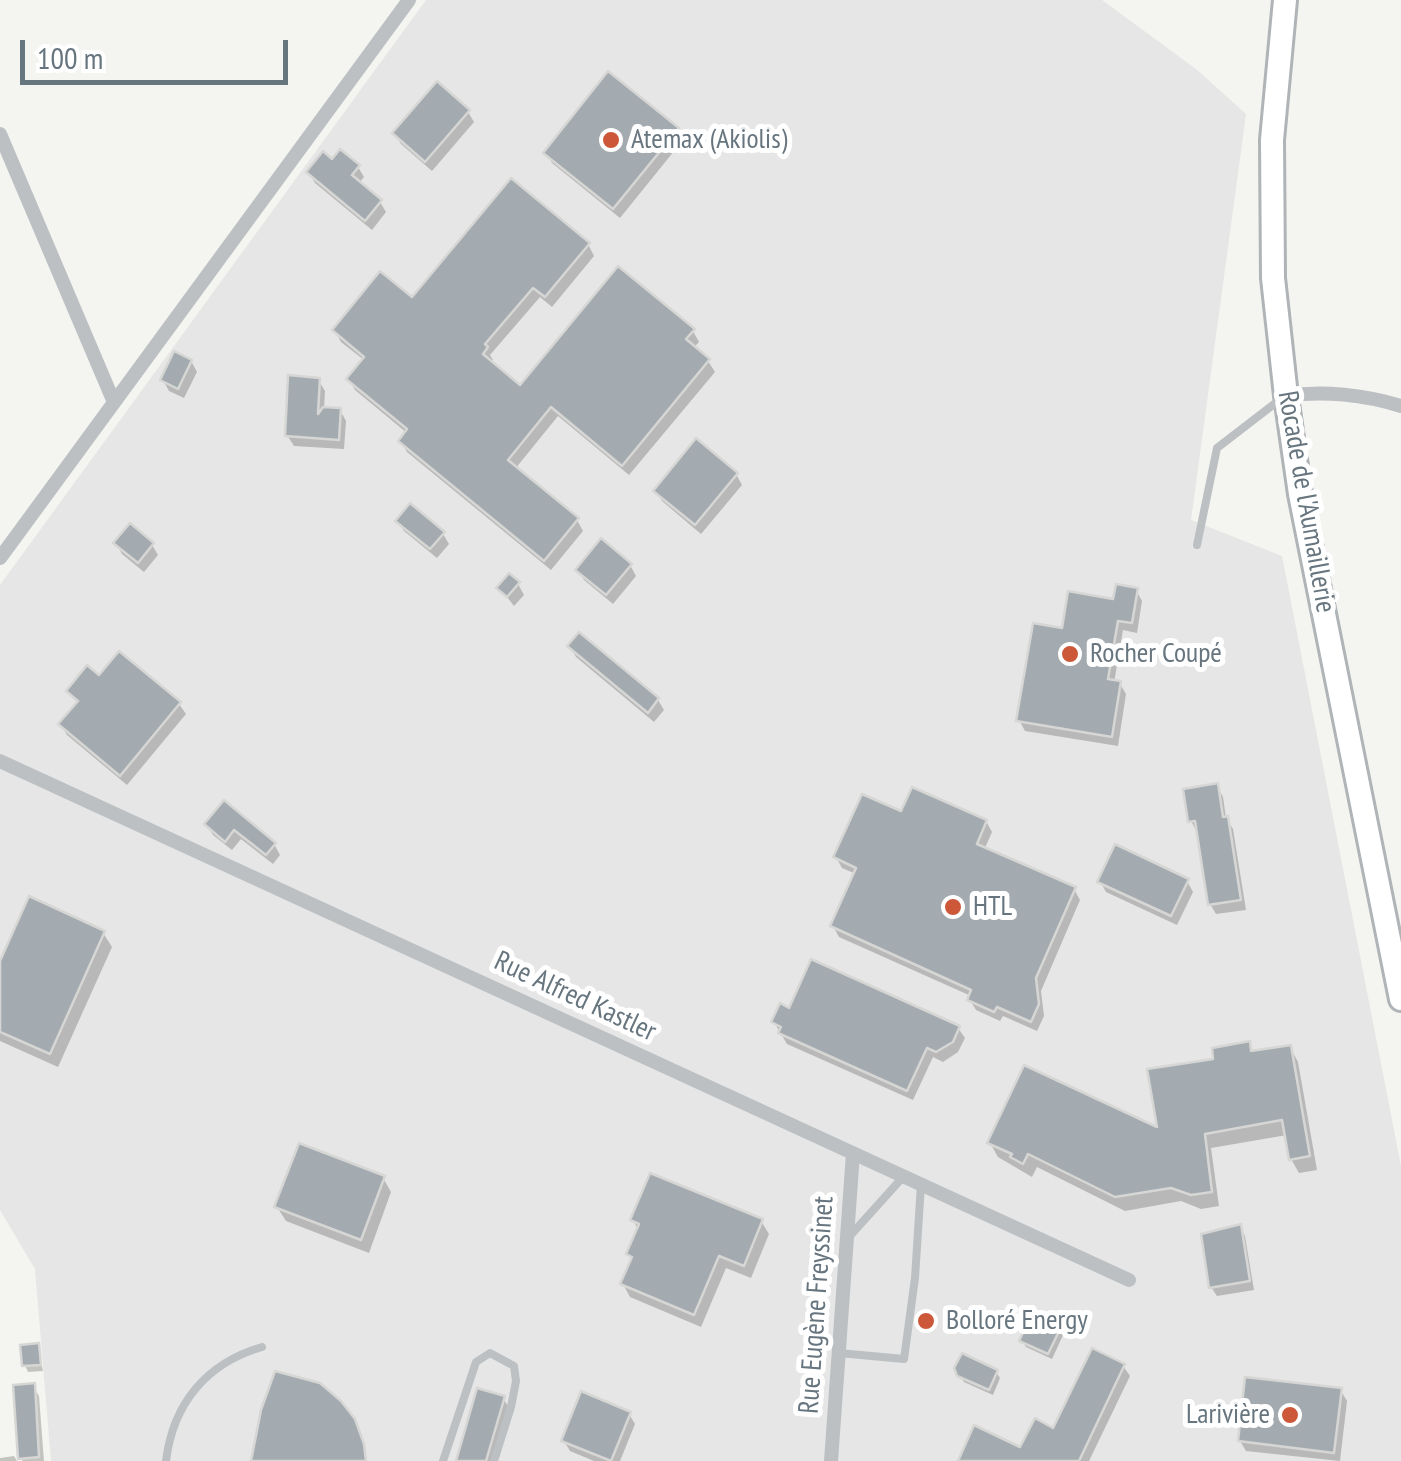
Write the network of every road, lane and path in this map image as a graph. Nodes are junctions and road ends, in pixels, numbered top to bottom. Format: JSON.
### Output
{"nodes":[{"id":1,"x":409,"y":0,"type":"edge"},
{"id":2,"x":1285,"y":0,"type":"edge"},
{"id":3,"x":0,"y":134,"type":"edge"},
{"id":4,"x":1286,"y":396,"type":"junction"},
{"id":5,"x":113,"y":400,"type":"junction"},
{"id":6,"x":1401,"y":406,"type":"edge"},
{"id":7,"x":1197,"y":545,"type":"dead end"},
{"id":8,"x":0,"y":558,"type":"edge"},
{"id":9,"x":0,"y":761,"type":"edge"},
{"id":10,"x":1401,"y":998,"type":"edge"},
{"id":11,"x":853,"y":1152,"type":"junction"},
{"id":12,"x":903,"y":1176,"type":"junction"},
{"id":13,"x":922,"y":1184,"type":"junction"},
{"id":14,"x":848,"y":1238,"type":"junction"},
{"id":15,"x":1128,"y":1280,"type":"dead end"},
{"id":16,"x":262,"y":1347,"type":"dead end"},
{"id":17,"x":839,"y":1353,"type":"junction"},
{"id":18,"x":166,"y":1461,"type":"edge"},
{"id":19,"x":444,"y":1461,"type":"edge"},
{"id":20,"x":494,"y":1461,"type":"edge"},
{"id":21,"x":831,"y":1461,"type":"edge"}],
"edges":[{"from":1,"to":5,"type":"street"},
{"from":2,"to":4,"type":"main road","name":"Rocade de l'Aumaillerie"},
{"from":3,"to":5,"type":"street"},
{"from":4,"to":6,"type":"street"},
{"from":4,"to":7,"type":"lane"},
{"from":4,"to":10,"type":"main road","name":"Rocade de l'Aumaillerie"},
{"from":5,"to":8,"type":"street"},
{"from":9,"to":11,"type":"street","name":"Rue Alfred Kastler"},
{"from":11,"to":12,"type":"street","name":"Rue Alfred Kastler"},
{"from":11,"to":14,"type":"street","name":"Rue Eugène Freyssinet"},
{"from":12,"to":13,"type":"street","name":"Rue Alfred Kastler"},
{"from":12,"to":14,"type":"lane"},
{"from":13,"to":15,"type":"street","name":"Rue Alfred Kastler"},
{"from":13,"to":17,"type":"lane"},
{"from":14,"to":17,"type":"street","name":"Rue Eugène Freyssinet"},
{"from":16,"to":18,"type":"lane"},
{"from":17,"to":21,"type":"street","name":"Rue Eugène Freyssinet"},
{"from":19,"to":20,"type":"lane"}]}
